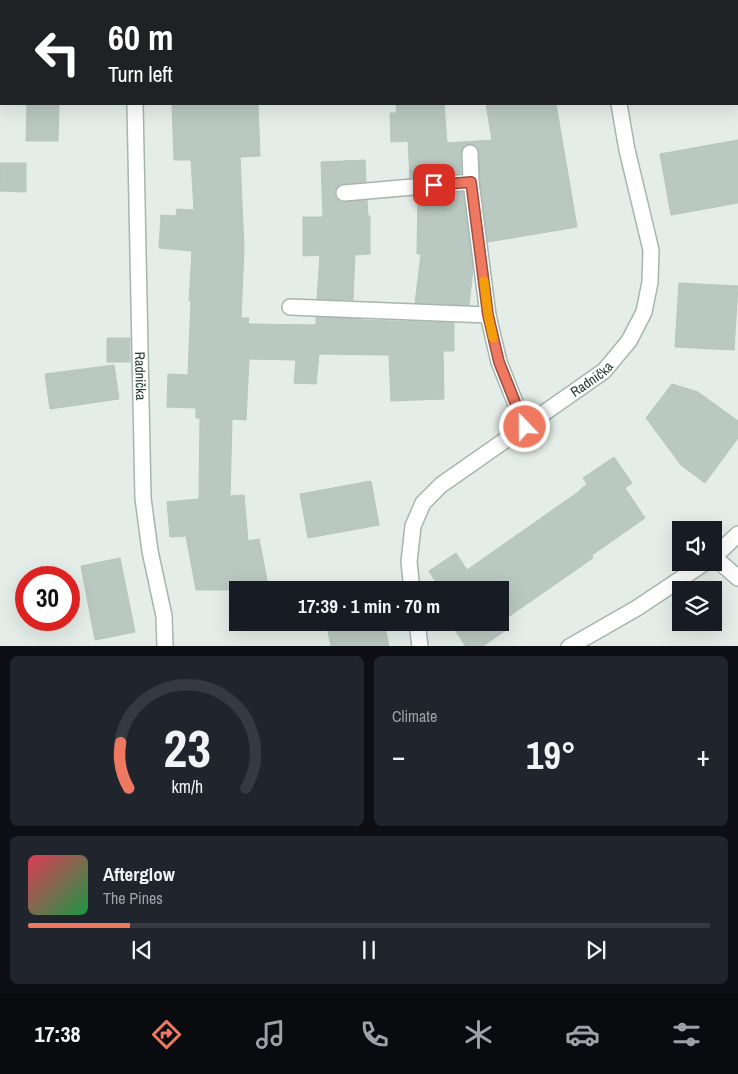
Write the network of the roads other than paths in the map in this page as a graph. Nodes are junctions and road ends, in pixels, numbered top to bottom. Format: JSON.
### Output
{"nodes":[{"id":1,"x":135,"y":105,"type":"edge"},
{"id":2,"x":619,"y":105,"type":"edge"},
{"id":3,"x":470,"y":153,"type":"dead end"},
{"id":4,"x":471,"y":182,"type":"junction"},
{"id":5,"x":344,"y":193,"type":"dead end"},
{"id":6,"x":290,"y":307,"type":"dead end"},
{"id":7,"x":488,"y":315,"type":"junction"},
{"id":8,"x":525,"y":427,"type":"junction"},
{"id":9,"x":738,"y":534,"type":"edge"},
{"id":10,"x":722,"y":549,"type":"edge"},
{"id":11,"x":722,"y":564,"type":"edge"},
{"id":12,"x":692,"y":571,"type":"edge"},
{"id":13,"x":738,"y":578,"type":"edge"},
{"id":14,"x":411,"y":581,"type":"edge"},
{"id":15,"x":418,"y":631,"type":"edge"},
{"id":16,"x":165,"y":646,"type":"edge"},
{"id":17,"x":420,"y":646,"type":"edge"},
{"id":18,"x":569,"y":646,"type":"edge"}],
"edges":[{"from":1,"to":16,"type":"street","name":"Radnička"},
{"from":2,"to":8,"type":"street","name":"Radnička"},
{"from":3,"to":4,"type":"street"},
{"from":4,"to":5,"type":"street"},
{"from":4,"to":7,"type":"street"},
{"from":6,"to":7,"type":"street"},
{"from":7,"to":8,"type":"street"},
{"from":8,"to":14,"type":"street","name":"Radnička"},
{"from":9,"to":10,"type":"street"},
{"from":11,"to":13,"type":"street"},
{"from":12,"to":18,"type":"street"},
{"from":15,"to":17,"type":"street"}]}
